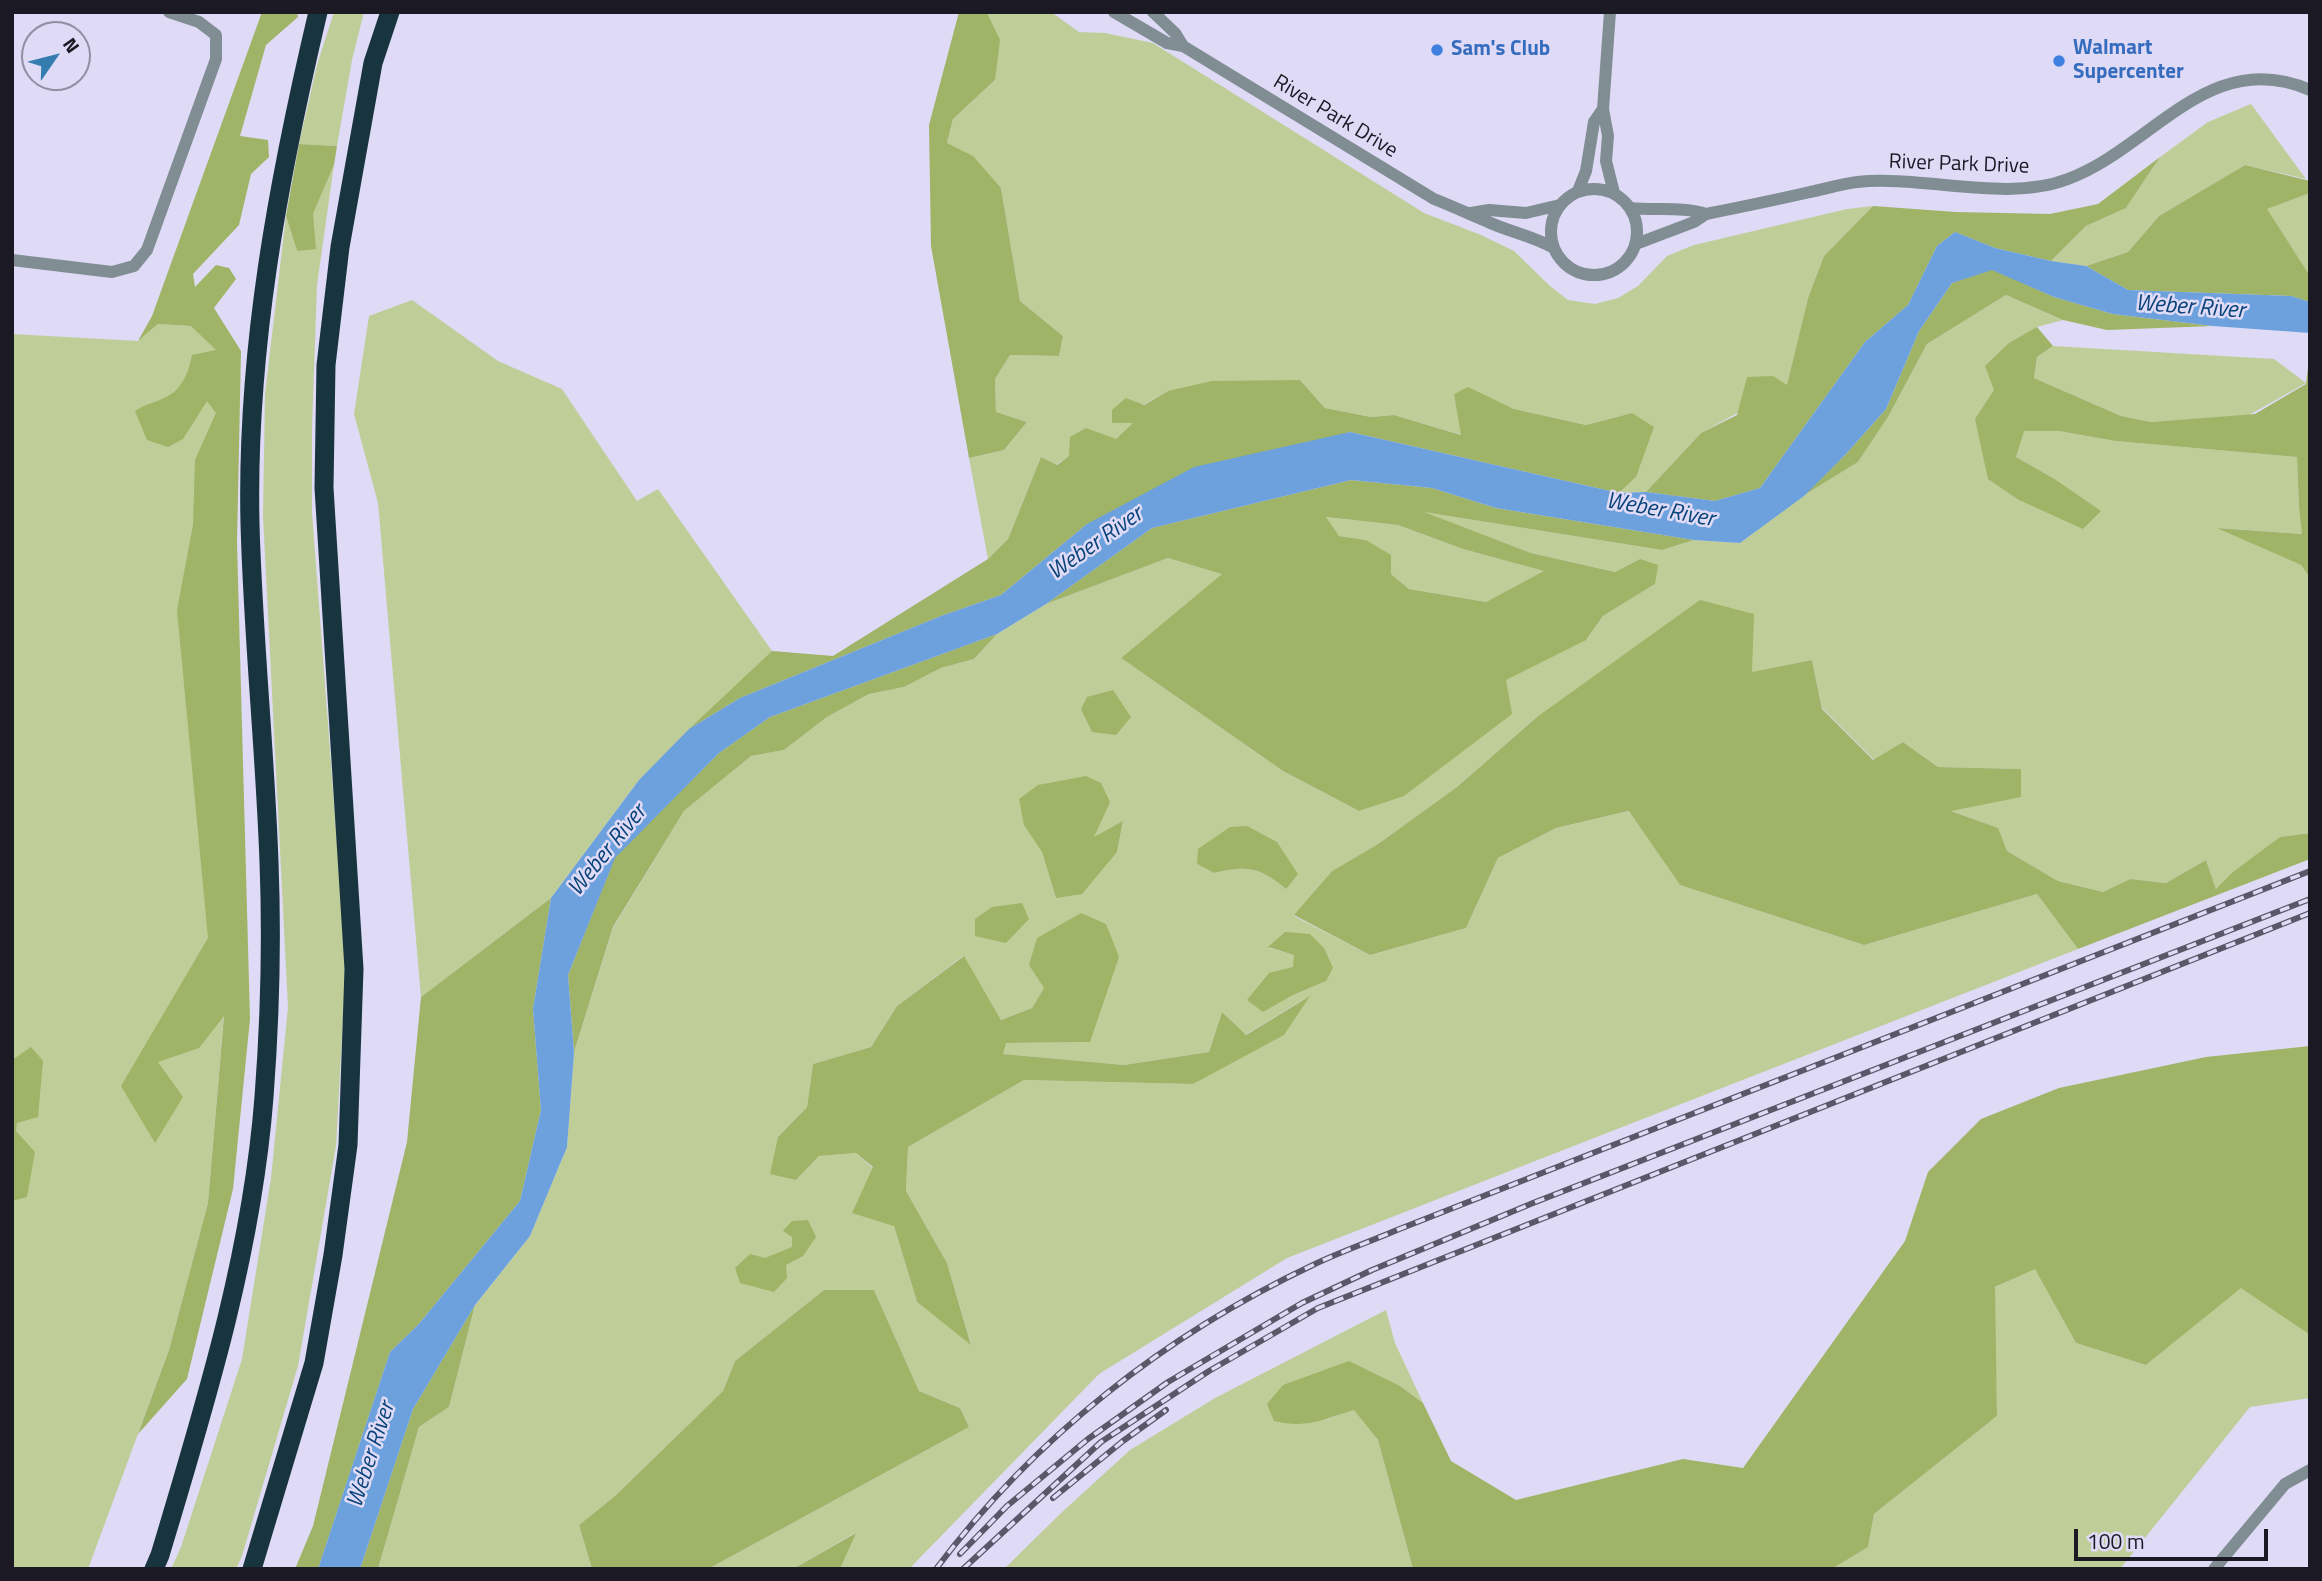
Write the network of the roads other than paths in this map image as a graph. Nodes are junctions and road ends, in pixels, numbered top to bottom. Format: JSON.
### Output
{"nodes":[{"id":1,"x":169,"y":12,"type":"edge"},
{"id":2,"x":318,"y":12,"type":"edge"},
{"id":3,"x":390,"y":12,"type":"edge"},
{"id":4,"x":1114,"y":12,"type":"edge"},
{"id":5,"x":1153,"y":12,"type":"edge"},
{"id":6,"x":1610,"y":12,"type":"edge"},
{"id":7,"x":1183,"y":46,"type":"junction"},
{"id":8,"x":2310,"y":89,"type":"edge"},
{"id":9,"x":1603,"y":109,"type":"junction"},
{"id":10,"x":1578,"y":191,"type":"junction"},
{"id":11,"x":1614,"y":193,"type":"junction"},
{"id":12,"x":1560,"y":205,"type":"junction"},
{"id":13,"x":1630,"y":208,"type":"junction"},
{"id":14,"x":1471,"y":213,"type":"junction"},
{"id":15,"x":1706,"y":214,"type":"junction"},
{"id":16,"x":1636,"y":244,"type":"junction"},
{"id":17,"x":1554,"y":248,"type":"junction"},
{"id":18,"x":12,"y":260,"type":"edge"},
{"id":19,"x":2310,"y":1470,"type":"edge"},
{"id":20,"x":154,"y":1569,"type":"edge"},
{"id":21,"x":252,"y":1569,"type":"edge"},
{"id":22,"x":2214,"y":1569,"type":"edge"}],
"edges":[{"from":1,"to":18,"type":"street"},
{"from":2,"to":20,"type":"highway"},
{"from":3,"to":21,"type":"highway"},
{"from":4,"to":7,"type":"street","name":"River Park Drive"},
{"from":5,"to":7,"type":"street","name":"River Park Drive"},
{"from":6,"to":9,"type":"street"},
{"from":7,"to":14,"type":"street","name":"River Park Drive"},
{"from":8,"to":15,"type":"street","name":"River Park Drive"},
{"from":9,"to":10,"type":"street"},
{"from":9,"to":11,"type":"street"},
{"from":10,"to":11,"type":"street"},
{"from":10,"to":12,"type":"street"},
{"from":11,"to":13,"type":"street"},
{"from":12,"to":14,"type":"street","name":"River Park Drive"},
{"from":12,"to":17,"type":"street"},
{"from":13,"to":15,"type":"street","name":"River Park Drive"},
{"from":13,"to":16,"type":"street"},
{"from":14,"to":17,"type":"street","name":"River Park Drive"},
{"from":15,"to":16,"type":"street","name":"River Park Drive"},
{"from":16,"to":17,"type":"street"},
{"from":19,"to":22,"type":"street"}]}
